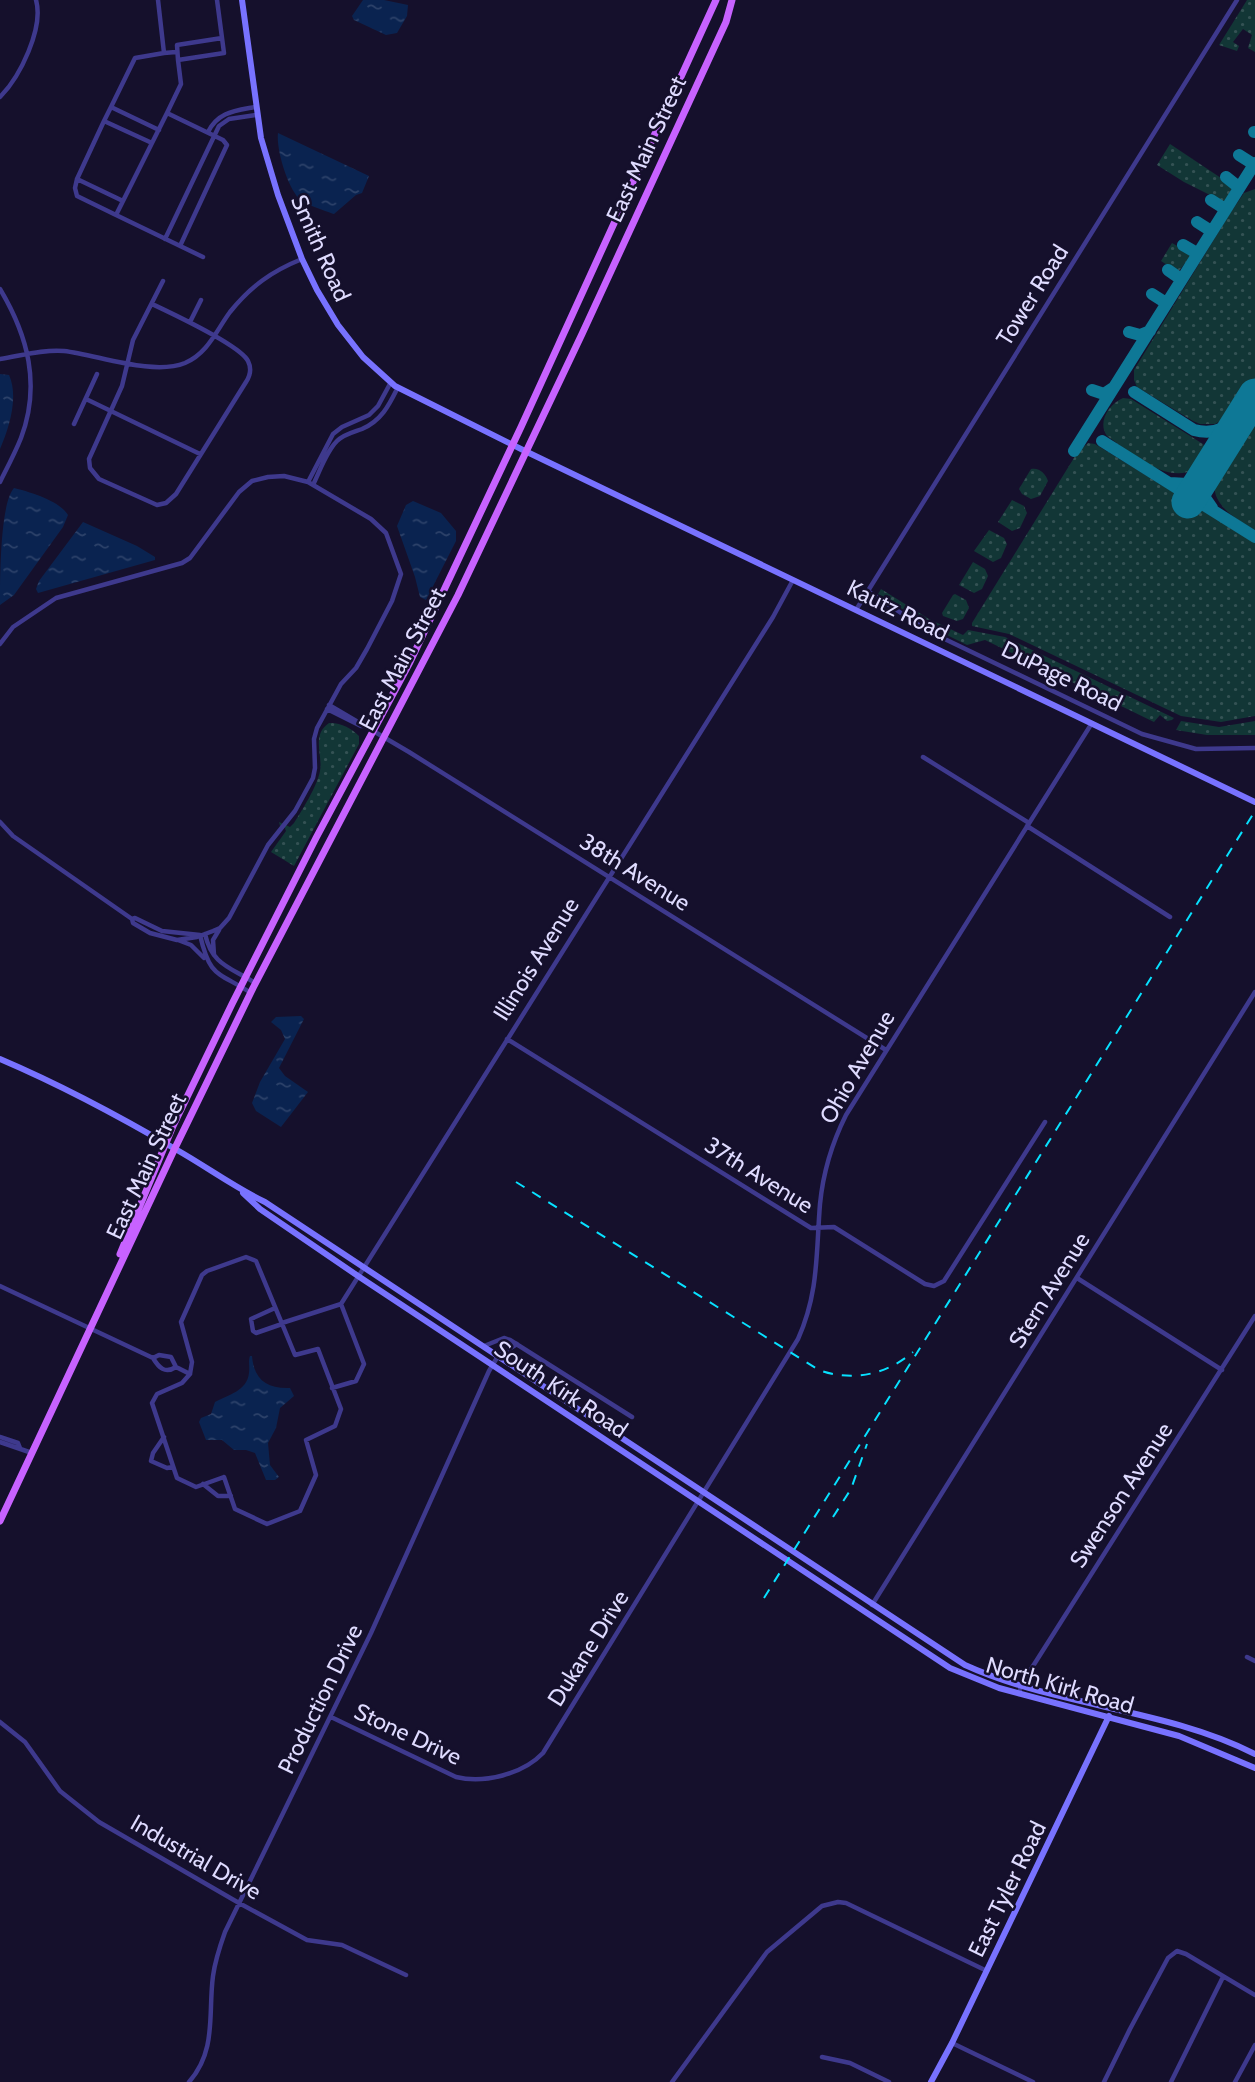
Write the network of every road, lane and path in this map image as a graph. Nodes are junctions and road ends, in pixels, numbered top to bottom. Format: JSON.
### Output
{"nodes":[{"id":1,"x":36,"y":0,"type":"edge"},
{"id":2,"x":158,"y":0,"type":"edge"},
{"id":3,"x":217,"y":0,"type":"edge"},
{"id":4,"x":242,"y":0,"type":"edge"},
{"id":5,"x":716,"y":0,"type":"edge"},
{"id":6,"x":732,"y":0,"type":"edge"},
{"id":7,"x":1237,"y":0,"type":"edge"},
{"id":8,"x":222,"y":37,"type":"junction"},
{"id":9,"x":176,"y":52,"type":"junction"},
{"id":10,"x":164,"y":53,"type":"junction"},
{"id":11,"x":178,"y":60,"type":"junction"},
{"id":12,"x":0,"y":97,"type":"edge"},
{"id":13,"x":111,"y":107,"type":"junction"},
{"id":14,"x":256,"y":111,"type":"junction"},
{"id":15,"x":167,"y":113,"type":"junction"},
{"id":16,"x":219,"y":116,"type":"junction"},
{"id":17,"x":104,"y":121,"type":"junction"},
{"id":18,"x":224,"y":122,"type":"junction"},
{"id":19,"x":159,"y":130,"type":"junction"},
{"id":20,"x":208,"y":132,"type":"junction"},
{"id":21,"x":215,"y":136,"type":"junction"},
{"id":22,"x":152,"y":143,"type":"junction"},
{"id":23,"x":77,"y":178,"type":"junction"},
{"id":24,"x":123,"y":201,"type":"junction"},
{"id":25,"x":117,"y":215,"type":"junction"},
{"id":26,"x":165,"y":239,"type":"junction"},
{"id":27,"x":180,"y":246,"type":"junction"},
{"id":28,"x":203,"y":257,"type":"dead end"},
{"id":29,"x":302,"y":259,"type":"junction"},
{"id":30,"x":163,"y":281,"type":"dead end"},
{"id":31,"x":0,"y":289,"type":"edge"},
{"id":32,"x":201,"y":300,"type":"dead end"},
{"id":33,"x":152,"y":304,"type":"junction"},
{"id":34,"x":190,"y":322,"type":"junction"},
{"id":35,"x":215,"y":337,"type":"junction"},
{"id":36,"x":28,"y":355,"type":"junction"},
{"id":37,"x":0,"y":359,"type":"edge"},
{"id":38,"x":128,"y":362,"type":"junction"},
{"id":39,"x":97,"y":374,"type":"dead end"},
{"id":40,"x":391,"y":382,"type":"junction"},
{"id":41,"x":398,"y":387,"type":"junction"},
{"id":42,"x":86,"y":399,"type":"junction"},
{"id":43,"x":110,"y":410,"type":"junction"},
{"id":44,"x":74,"y":424,"type":"dead end"},
{"id":45,"x":513,"y":445,"type":"junction"},
{"id":46,"x":525,"y":451,"type":"junction"},
{"id":47,"x":200,"y":454,"type":"junction"},
{"id":48,"x":0,"y":482,"type":"edge"},
{"id":49,"x":311,"y":484,"type":"junction"},
{"id":50,"x":793,"y":579,"type":"junction"},
{"id":51,"x":868,"y":591,"type":"junction"},
{"id":52,"x":856,"y":610,"type":"junction"},
{"id":53,"x":0,"y":644,"type":"edge"},
{"id":54,"x":328,"y":707,"type":"junction"},
{"id":55,"x":1092,"y":722,"type":"junction"},
{"id":56,"x":372,"y":731,"type":"junction"},
{"id":57,"x":383,"y":737,"type":"junction"},
{"id":58,"x":1255,"y":748,"type":"edge"},
{"id":59,"x":923,"y":757,"type":"dead end"},
{"id":60,"x":1255,"y":802,"type":"edge"},
{"id":61,"x":0,"y":822,"type":"edge"},
{"id":62,"x":1028,"y":825,"type":"junction"},
{"id":63,"x":609,"y":876,"type":"junction"},
{"id":64,"x":1170,"y":917,"type":"dead end"},
{"id":65,"x":132,"y":919,"type":"junction"},
{"id":66,"x":220,"y":928,"type":"junction"},
{"id":67,"x":203,"y":934,"type":"junction"},
{"id":68,"x":177,"y":940,"type":"junction"},
{"id":69,"x":214,"y":955,"type":"junction"},
{"id":70,"x":206,"y":960,"type":"junction"},
{"id":71,"x":245,"y":977,"type":"junction"},
{"id":72,"x":256,"y":983,"type":"junction"},
{"id":73,"x":241,"y":986,"type":"junction"},
{"id":74,"x":1255,"y":992,"type":"edge"},
{"id":75,"x":251,"y":993,"type":"junction"},
{"id":76,"x":507,"y":1038,"type":"junction"},
{"id":77,"x":886,"y":1050,"type":"junction"},
{"id":78,"x":0,"y":1059,"type":"edge"},
{"id":79,"x":1045,"y":1122,"type":"dead end"},
{"id":80,"x":166,"y":1143,"type":"junction"},
{"id":81,"x":175,"y":1149,"type":"junction"},
{"id":82,"x":238,"y":1189,"type":"junction"},
{"id":83,"x":820,"y":1229,"type":"junction"},
{"id":84,"x":363,"y":1268,"type":"junction"},
{"id":85,"x":358,"y":1276,"type":"junction"},
{"id":86,"x":1077,"y":1278,"type":"junction"},
{"id":87,"x":0,"y":1286,"type":"edge"},
{"id":88,"x":341,"y":1304,"type":"junction"},
{"id":89,"x":275,"y":1308,"type":"junction"},
{"id":90,"x":1255,"y":1316,"type":"edge"},
{"id":91,"x":282,"y":1324,"type":"junction"},
{"id":92,"x":90,"y":1329,"type":"junction"},
{"id":93,"x":517,"y":1344,"type":"junction"},
{"id":94,"x":484,"y":1346,"type":"junction"},
{"id":95,"x":498,"y":1356,"type":"junction"},
{"id":96,"x":153,"y":1358,"type":"junction"},
{"id":97,"x":492,"y":1364,"type":"junction"},
{"id":98,"x":176,"y":1367,"type":"junction"},
{"id":99,"x":1222,"y":1370,"type":"junction"},
{"id":100,"x":190,"y":1374,"type":"junction"},
{"id":101,"x":332,"y":1388,"type":"junction"},
{"id":102,"x":632,"y":1417,"type":"dead end"},
{"id":103,"x":164,"y":1437,"type":"junction"},
{"id":104,"x":0,"y":1439,"type":"edge"},
{"id":105,"x":32,"y":1453,"type":"junction"},
{"id":106,"x":173,"y":1467,"type":"junction"},
{"id":107,"x":203,"y":1484,"type":"junction"},
{"id":108,"x":704,"y":1494,"type":"junction"},
{"id":109,"x":231,"y":1496,"type":"junction"},
{"id":110,"x":699,"y":1502,"type":"junction"},
{"id":111,"x":0,"y":1521,"type":"edge"},
{"id":112,"x":872,"y":1605,"type":"junction"},
{"id":113,"x":867,"y":1613,"type":"joint"},
{"id":114,"x":1247,"y":1657,"type":"dead end"},
{"id":115,"x":1255,"y":1661,"type":"edge"},
{"id":116,"x":1021,"y":1685,"type":"junction"},
{"id":117,"x":1019,"y":1694,"type":"junction"},
{"id":118,"x":1111,"y":1709,"type":"junction"},
{"id":119,"x":331,"y":1717,"type":"junction"},
{"id":120,"x":1109,"y":1718,"type":"junction"},
{"id":121,"x":0,"y":1722,"type":"edge"},
{"id":122,"x":1255,"y":1754,"type":"edge"},
{"id":123,"x":1255,"y":1768,"type":"edge"},
{"id":124,"x":470,"y":1780,"type":"joint"},
{"id":125,"x":239,"y":1903,"type":"junction"},
{"id":126,"x":987,"y":1971,"type":"junction"},
{"id":127,"x":406,"y":1975,"type":"dead end"},
{"id":128,"x":1223,"y":1977,"type":"junction"},
{"id":129,"x":1255,"y":1995,"type":"edge"},
{"id":130,"x":952,"y":2043,"type":"junction"},
{"id":131,"x":1255,"y":2045,"type":"edge"},
{"id":132,"x":822,"y":2057,"type":"dead end"},
{"id":133,"x":1016,"y":2074,"type":"junction"},
{"id":134,"x":1013,"y":2081,"type":"edge"},
{"id":135,"x":189,"y":2082,"type":"edge"},
{"id":136,"x":673,"y":2082,"type":"edge"},
{"id":137,"x":889,"y":2082,"type":"edge"},
{"id":138,"x":931,"y":2082,"type":"edge"},
{"id":139,"x":1033,"y":2082,"type":"edge"},
{"id":140,"x":1104,"y":2082,"type":"edge"},
{"id":141,"x":1171,"y":2082,"type":"edge"},
{"id":142,"x":1236,"y":2082,"type":"edge"}],
"edges":[{"from":1,"to":12,"type":"street"},
{"from":2,"to":10,"type":"street"},
{"from":3,"to":8,"type":"street"},
{"from":4,"to":14,"type":"main road","name":"Smith Road"},
{"from":5,"to":45,"type":"main road","name":"East Main Street"},
{"from":6,"to":46,"type":"main road","name":"East Main Street"},
{"from":7,"to":51,"type":"street","name":"Tower Road"},
{"from":8,"to":9,"type":"street"},
{"from":8,"to":11,"type":"street"},
{"from":9,"to":10,"type":"street"},
{"from":9,"to":11,"type":"street"},
{"from":10,"to":13,"type":"street"},
{"from":11,"to":15,"type":"street"},
{"from":13,"to":17,"type":"street"},
{"from":13,"to":19,"type":"street"},
{"from":14,"to":16,"type":"street"},
{"from":14,"to":18,"type":"street"},
{"from":14,"to":29,"type":"main road","name":"Smith Road"},
{"from":15,"to":19,"type":"street"},
{"from":15,"to":20,"type":"street"},
{"from":16,"to":18,"type":"street"},
{"from":16,"to":20,"type":"street"},
{"from":17,"to":22,"type":"street"},
{"from":17,"to":23,"type":"street"},
{"from":18,"to":21,"type":"street"},
{"from":19,"to":22,"type":"street"},
{"from":20,"to":21,"type":"street"},
{"from":21,"to":26,"type":"street"},
{"from":21,"to":27,"type":"street"},
{"from":22,"to":24,"type":"street"},
{"from":23,"to":24,"type":"street"},
{"from":23,"to":25,"type":"street"},
{"from":24,"to":25,"type":"street"},
{"from":25,"to":26,"type":"street"},
{"from":26,"to":27,"type":"street"},
{"from":27,"to":28,"type":"street"},
{"from":29,"to":35,"type":"street"},
{"from":29,"to":40,"type":"main road","name":"Smith Road"},
{"from":30,"to":33,"type":"street"},
{"from":31,"to":36,"type":"street"},
{"from":32,"to":34,"type":"street"},
{"from":33,"to":34,"type":"street"},
{"from":33,"to":38,"type":"street"},
{"from":34,"to":35,"type":"street"},
{"from":35,"to":38,"type":"street"},
{"from":35,"to":47,"type":"street"},
{"from":36,"to":37,"type":"street"},
{"from":36,"to":38,"type":"street"},
{"from":36,"to":48,"type":"street"},
{"from":38,"to":43,"type":"street"},
{"from":39,"to":42,"type":"street"},
{"from":40,"to":41,"type":"main road","name":"Smith Road"},
{"from":40,"to":49,"type":"street"},
{"from":41,"to":45,"type":"main road","name":"Smith Road"},
{"from":41,"to":49,"type":"street"},
{"from":42,"to":43,"type":"street"},
{"from":42,"to":44,"type":"street"},
{"from":43,"to":47,"type":"street"},
{"from":43,"to":47,"type":"street"},
{"from":45,"to":46,"type":"main road","name":"Smith Road"},
{"from":45,"to":56,"type":"main road","name":"East Main Street"},
{"from":46,"to":50,"type":"main road","name":"Kautz Road"},
{"from":46,"to":57,"type":"main road","name":"East Main Street"},
{"from":49,"to":53,"type":"street"},
{"from":49,"to":54,"type":"street"},
{"from":50,"to":52,"type":"main road","name":"Kautz Road"},
{"from":50,"to":63,"type":"street","name":"Illinois Avenue"},
{"from":51,"to":52,"type":"street","name":"Tower Road"},
{"from":51,"to":58,"type":"street","name":"DuPage Road"},
{"from":52,"to":55,"type":"main road","name":"Kautz Road"},
{"from":54,"to":56,"type":"street","name":"38th Avenue"},
{"from":54,"to":66,"type":"street"},
{"from":55,"to":60,"type":"main road","name":"Kautz Road"},
{"from":55,"to":62,"type":"street","name":"Ohio Avenue"},
{"from":56,"to":57,"type":"street","name":"38th Avenue"},
{"from":56,"to":71,"type":"main road","name":"East Main Street"},
{"from":57,"to":63,"type":"street","name":"38th Avenue"},
{"from":57,"to":72,"type":"main road","name":"East Main Street"},
{"from":59,"to":62,"type":"street"},
{"from":61,"to":65,"type":"street"},
{"from":62,"to":64,"type":"street"},
{"from":62,"to":77,"type":"street","name":"Ohio Avenue"},
{"from":63,"to":76,"type":"street","name":"Illinois Avenue"},
{"from":63,"to":77,"type":"street","name":"38th Avenue"},
{"from":65,"to":67,"type":"street"},
{"from":65,"to":68,"type":"street"},
{"from":66,"to":67,"type":"street"},
{"from":66,"to":69,"type":"street"},
{"from":67,"to":68,"type":"street"},
{"from":67,"to":69,"type":"street"},
{"from":67,"to":70,"type":"street"},
{"from":68,"to":70,"type":"street"},
{"from":69,"to":71,"type":"street"},
{"from":70,"to":73,"type":"street"},
{"from":71,"to":72,"type":"street"},
{"from":71,"to":73,"type":"main road","name":"East Main Street"},
{"from":72,"to":75,"type":"main road","name":"East Main Street"},
{"from":73,"to":75,"type":"street"},
{"from":73,"to":80,"type":"main road","name":"East Main Street"},
{"from":74,"to":86,"type":"street","name":"Stern Avenue"},
{"from":75,"to":81,"type":"main road","name":"East Main Street"},
{"from":76,"to":83,"type":"street","name":"37th Avenue"},
{"from":76,"to":84,"type":"street","name":"Illinois Avenue"},
{"from":77,"to":83,"type":"street","name":"Ohio Avenue"},
{"from":78,"to":80,"type":"main road"},
{"from":79,"to":83,"type":"street","name":"37th Avenue"},
{"from":80,"to":81,"type":"main road","name":"South Kirk Road"},
{"from":80,"to":92,"type":"main road","name":"East Main Street"},
{"from":81,"to":82,"type":"main road","name":"South Kirk Road"},
{"from":81,"to":92,"type":"main road","name":"East Main Street"},
{"from":82,"to":84,"type":"main road","name":"South Kirk Road"},
{"from":82,"to":85,"type":"main road","name":"South Kirk Road"},
{"from":83,"to":108,"type":"street","name":"Ohio Avenue"},
{"from":84,"to":85,"type":"street","name":"Illinois Avenue"},
{"from":84,"to":94,"type":"main road","name":"South Kirk Road"},
{"from":85,"to":88,"type":"street","name":"Illinois Avenue"},
{"from":85,"to":97,"type":"main road","name":"South Kirk Road"},
{"from":86,"to":99,"type":"street"},
{"from":86,"to":112,"type":"street","name":"Stern Avenue"},
{"from":87,"to":92,"type":"street"},
{"from":88,"to":91,"type":"street"},
{"from":88,"to":101,"type":"street"},
{"from":89,"to":91,"type":"street"},
{"from":89,"to":91,"type":"street"},
{"from":89,"to":100,"type":"street"},
{"from":90,"to":99,"type":"street","name":"Swenson Avenue"},
{"from":91,"to":101,"type":"street"},
{"from":92,"to":96,"type":"street"},
{"from":92,"to":105,"type":"main road","name":"East Main Street"},
{"from":93,"to":94,"type":"street"},
{"from":93,"to":95,"type":"street","name":"Production Drive"},
{"from":93,"to":102,"type":"street"},
{"from":94,"to":95,"type":"main road","name":"South Kirk Road"},
{"from":95,"to":97,"type":"street","name":"Production Drive"},
{"from":95,"to":108,"type":"main road","name":"South Kirk Road"},
{"from":96,"to":98,"type":"street"},
{"from":96,"to":98,"type":"street"},
{"from":97,"to":110,"type":"main road","name":"South Kirk Road"},
{"from":97,"to":119,"type":"street","name":"Production Drive"},
{"from":98,"to":100,"type":"street"},
{"from":99,"to":116,"type":"street","name":"Swenson Avenue"},
{"from":100,"to":103,"type":"street"},
{"from":101,"to":109,"type":"street"},
{"from":103,"to":106,"type":"street"},
{"from":103,"to":106,"type":"street"},
{"from":104,"to":105,"type":"street"},
{"from":105,"to":111,"type":"main road","name":"East Main Street"},
{"from":106,"to":107,"type":"street"},
{"from":107,"to":109,"type":"street"},
{"from":107,"to":109,"type":"street"},
{"from":108,"to":110,"type":"street","name":"Dukane Drive"},
{"from":108,"to":112,"type":"main road","name":"South Kirk Road"},
{"from":110,"to":113,"type":"main road","name":"South Kirk Road"},
{"from":110,"to":124,"type":"street","name":"Dukane Drive"},
{"from":112,"to":116,"type":"main road","name":"North Kirk Road"},
{"from":113,"to":117,"type":"main road","name":"North Kirk Road"},
{"from":114,"to":115,"type":"street"},
{"from":116,"to":117,"type":"street","name":"Swenson Avenue"},
{"from":116,"to":118,"type":"main road","name":"North Kirk Road"},
{"from":117,"to":120,"type":"main road","name":"North Kirk Road"},
{"from":118,"to":120,"type":"main road","name":"East Tyler Road"},
{"from":118,"to":122,"type":"main road","name":"North Kirk Road"},
{"from":119,"to":124,"type":"street","name":"Stone Drive"},
{"from":119,"to":125,"type":"street","name":"Production Drive"},
{"from":120,"to":123,"type":"main road","name":"North Kirk Road"},
{"from":120,"to":126,"type":"main road","name":"East Tyler Road"},
{"from":121,"to":125,"type":"street","name":"Industrial Drive"},
{"from":125,"to":127,"type":"street","name":"Industrial Drive"},
{"from":125,"to":135,"type":"street","name":"Production Drive"},
{"from":126,"to":130,"type":"main road","name":"East Tyler Road"},
{"from":126,"to":136,"type":"street"},
{"from":128,"to":129,"type":"street"},
{"from":128,"to":140,"type":"street"},
{"from":128,"to":141,"type":"street"},
{"from":130,"to":133,"type":"street"},
{"from":130,"to":138,"type":"main road","name":"East Tyler Road"},
{"from":131,"to":142,"type":"street"},
{"from":132,"to":137,"type":"street"},
{"from":133,"to":134,"type":"street"},
{"from":133,"to":139,"type":"street"}]}
